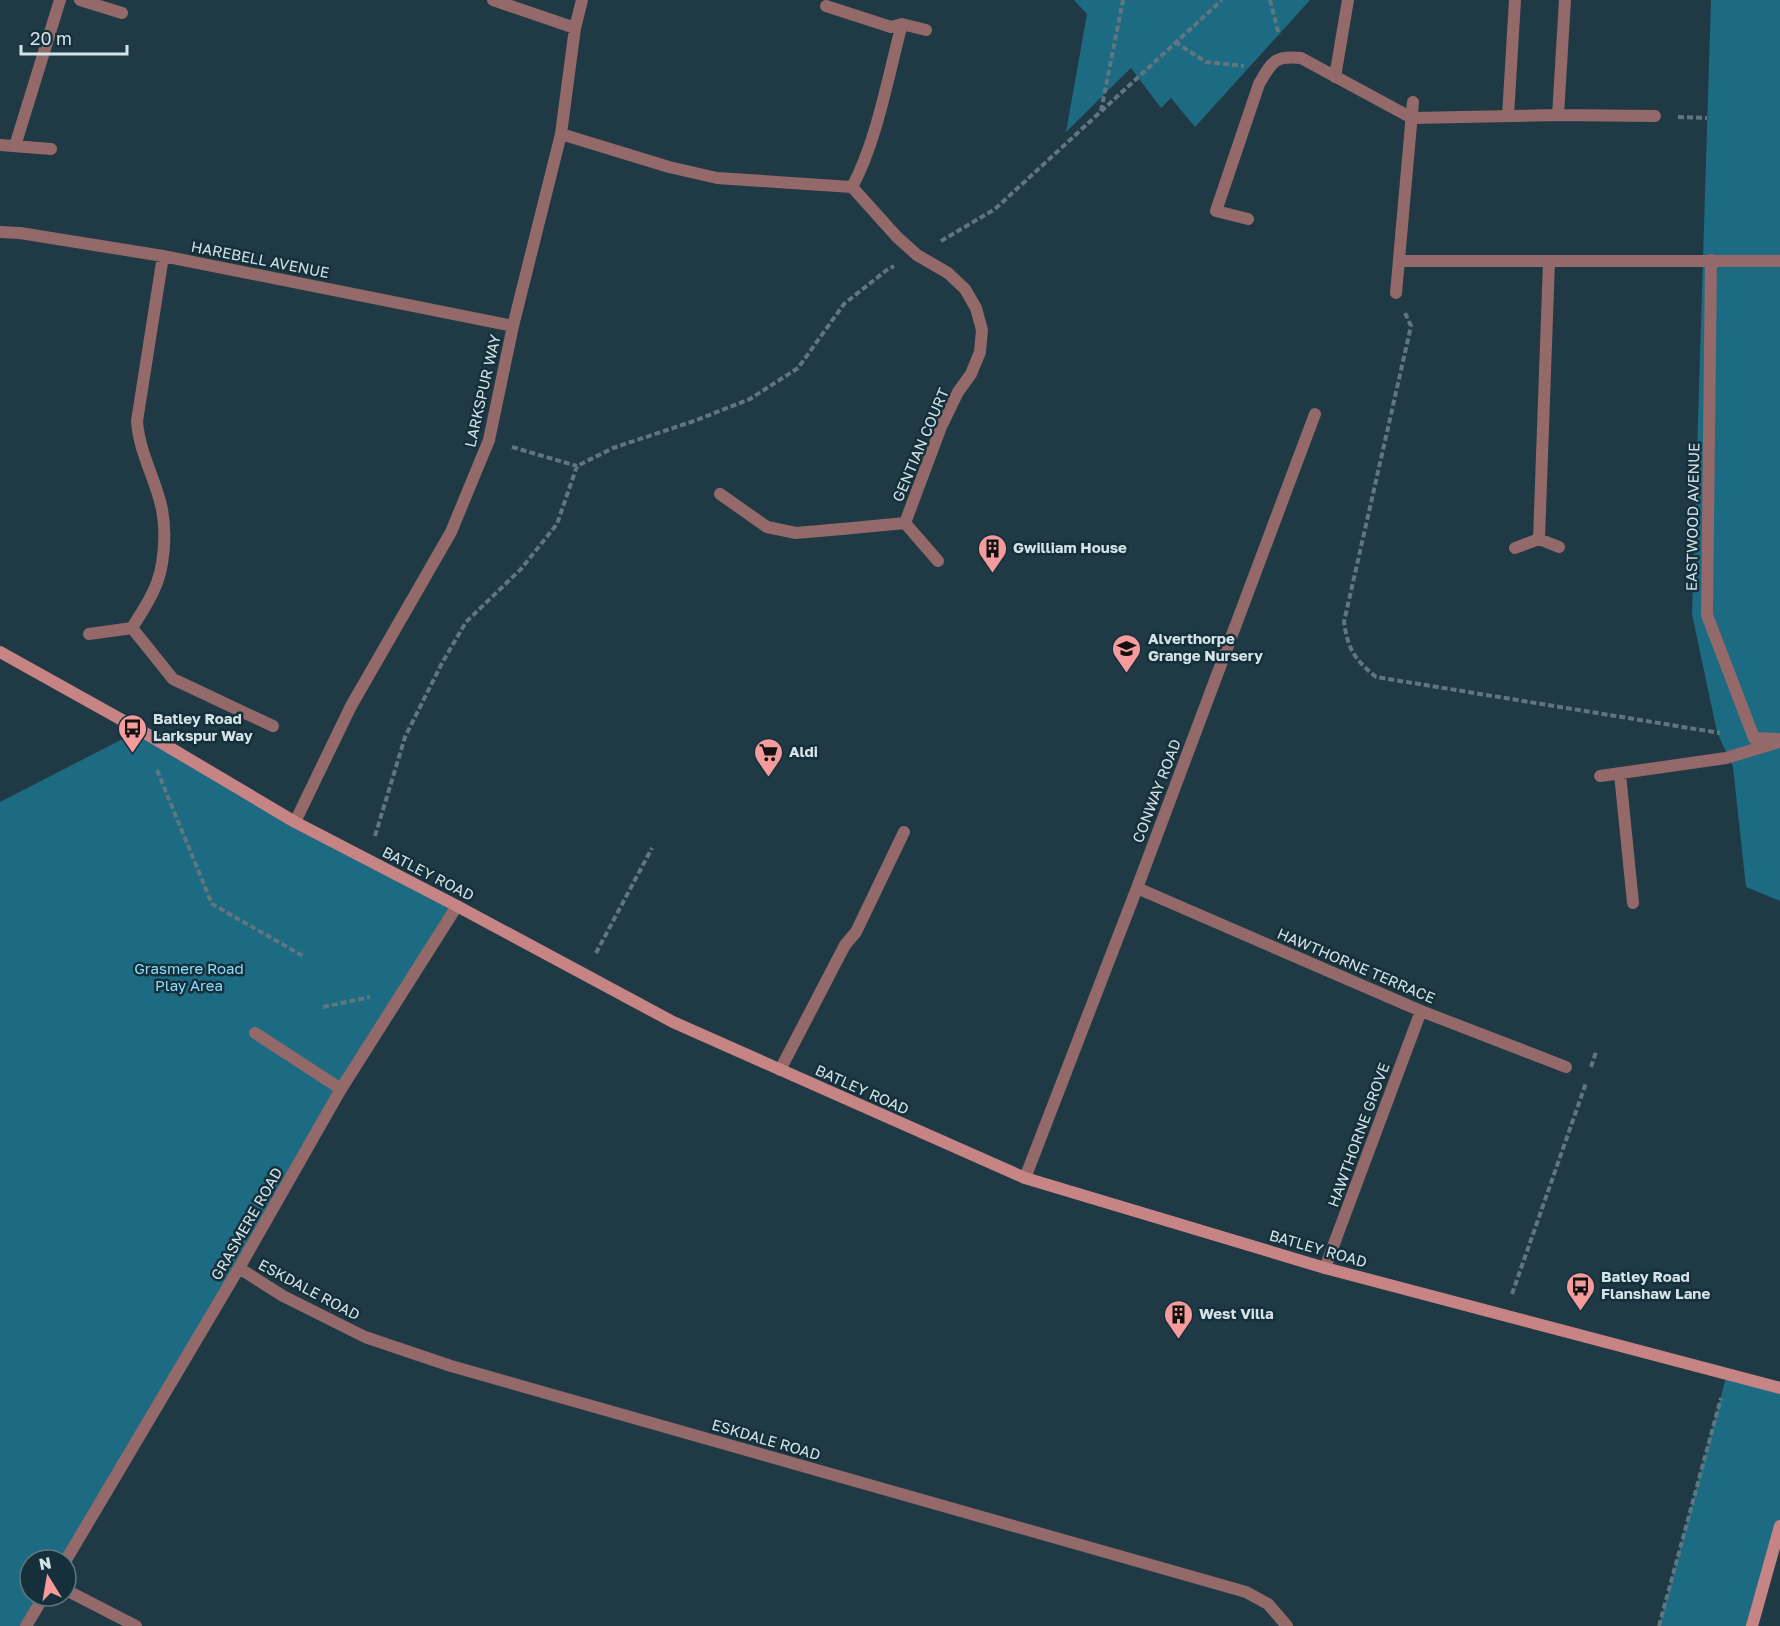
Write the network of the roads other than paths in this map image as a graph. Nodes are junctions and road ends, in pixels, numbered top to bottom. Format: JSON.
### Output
{"nodes":[{"id":1,"x":60,"y":0,"type":"edge"},
{"id":2,"x":80,"y":0,"type":"edge"},
{"id":3,"x":493,"y":0,"type":"edge"},
{"id":4,"x":582,"y":0,"type":"edge"},
{"id":5,"x":1348,"y":0,"type":"edge"},
{"id":6,"x":1515,"y":0,"type":"edge"},
{"id":7,"x":1565,"y":0,"type":"edge"},
{"id":8,"x":826,"y":6,"type":"dead end"},
{"id":9,"x":122,"y":13,"type":"dead end"},
{"id":10,"x":902,"y":24,"type":"junction"},
{"id":11,"x":575,"y":28,"type":"junction"},
{"id":12,"x":926,"y":30,"type":"dead end"},
{"id":13,"x":1335,"y":77,"type":"junction"},
{"id":14,"x":1413,"y":102,"type":"dead end"},
{"id":15,"x":1558,"y":115,"type":"junction"},
{"id":16,"x":1508,"y":116,"type":"junction"},
{"id":17,"x":1655,"y":117,"type":"dead end"},
{"id":18,"x":1412,"y":118,"type":"junction"},
{"id":19,"x":561,"y":134,"type":"junction"},
{"id":20,"x":0,"y":145,"type":"edge"},
{"id":21,"x":15,"y":146,"type":"junction"},
{"id":22,"x":51,"y":149,"type":"dead end"},
{"id":23,"x":852,"y":187,"type":"junction"},
{"id":24,"x":1248,"y":219,"type":"dead end"},
{"id":25,"x":0,"y":232,"type":"edge"},
{"id":26,"x":163,"y":256,"type":"junction"},
{"id":27,"x":1711,"y":260,"type":"junction"},
{"id":28,"x":1399,"y":261,"type":"junction"},
{"id":29,"x":1549,"y":261,"type":"junction"},
{"id":30,"x":1780,"y":261,"type":"edge"},
{"id":31,"x":1396,"y":293,"type":"road end"},
{"id":32,"x":513,"y":326,"type":"junction"},
{"id":33,"x":1315,"y":414,"type":"dead end"},
{"id":34,"x":720,"y":494,"type":"dead end"},
{"id":35,"x":905,"y":523,"type":"junction"},
{"id":36,"x":1539,"y":539,"type":"junction"},
{"id":37,"x":1559,"y":547,"type":"dead end"},
{"id":38,"x":1515,"y":548,"type":"dead end"},
{"id":39,"x":938,"y":561,"type":"dead end"},
{"id":40,"x":132,"y":628,"type":"junction"},
{"id":41,"x":89,"y":634,"type":"dead end"},
{"id":42,"x":0,"y":652,"type":"edge"},
{"id":43,"x":273,"y":726,"type":"dead end"},
{"id":44,"x":1780,"y":740,"type":"edge"},
{"id":45,"x":1620,"y":774,"type":"junction"},
{"id":46,"x":1600,"y":776,"type":"dead end"},
{"id":47,"x":295,"y":822,"type":"junction"},
{"id":48,"x":904,"y":832,"type":"dead end"},
{"id":49,"x":1137,"y":888,"type":"junction"},
{"id":50,"x":1633,"y":903,"type":"dead end"},
{"id":51,"x":457,"y":906,"type":"junction"},
{"id":52,"x":1421,"y":1011,"type":"junction"},
{"id":53,"x":255,"y":1033,"type":"dead end"},
{"id":54,"x":1566,"y":1067,"type":"dead end"},
{"id":55,"x":780,"y":1070,"type":"junction"},
{"id":56,"x":341,"y":1089,"type":"junction"},
{"id":57,"x":1025,"y":1178,"type":"junction"},
{"id":58,"x":239,"y":1268,"type":"junction"},
{"id":59,"x":1325,"y":1268,"type":"junction"},
{"id":60,"x":1780,"y":1388,"type":"edge"},
{"id":61,"x":1780,"y":1526,"type":"edge"},
{"id":62,"x":73,"y":1548,"type":"edge"},
{"id":63,"x":78,"y":1596,"type":"edge"},
{"id":64,"x":37,"y":1608,"type":"edge"},
{"id":65,"x":26,"y":1626,"type":"edge"},
{"id":66,"x":136,"y":1626,"type":"edge"},
{"id":67,"x":1287,"y":1626,"type":"edge"},
{"id":68,"x":1752,"y":1626,"type":"edge"}],
"edges":[{"from":1,"to":21,"type":"street"},
{"from":2,"to":9,"type":"street"},
{"from":3,"to":11,"type":"street"},
{"from":4,"to":11,"type":"street","name":"LARKSPUR WAY"},
{"from":5,"to":13,"type":"street"},
{"from":6,"to":16,"type":"street"},
{"from":7,"to":15,"type":"street"},
{"from":8,"to":10,"type":"street"},
{"from":10,"to":12,"type":"street"},
{"from":10,"to":23,"type":"street"},
{"from":11,"to":19,"type":"street","name":"LARKSPUR WAY"},
{"from":13,"to":18,"type":"street"},
{"from":13,"to":24,"type":"street"},
{"from":14,"to":18,"type":"street"},
{"from":15,"to":16,"type":"street"},
{"from":15,"to":17,"type":"street"},
{"from":16,"to":18,"type":"street"},
{"from":18,"to":28,"type":"street"},
{"from":19,"to":23,"type":"street"},
{"from":19,"to":32,"type":"street","name":"LARKSPUR WAY"},
{"from":20,"to":21,"type":"street"},
{"from":21,"to":22,"type":"street"},
{"from":23,"to":35,"type":"street","name":"GENTIAN COURT"},
{"from":25,"to":26,"type":"street","name":"HAREBELL AVENUE"},
{"from":26,"to":32,"type":"street","name":"HAREBELL AVENUE"},
{"from":26,"to":40,"type":"street"},
{"from":27,"to":29,"type":"street"},
{"from":27,"to":30,"type":"street"},
{"from":27,"to":44,"type":"street","name":"EASTWOOD AVENUE"},
{"from":28,"to":29,"type":"street"},
{"from":28,"to":31,"type":"street"},
{"from":29,"to":36,"type":"street"},
{"from":32,"to":47,"type":"street","name":"LARKSPUR WAY"},
{"from":33,"to":49,"type":"street","name":"CONWAY ROAD"},
{"from":34,"to":35,"type":"street","name":"GENTIAN COURT"},
{"from":35,"to":39,"type":"street","name":"GENTIAN COURT"},
{"from":36,"to":37,"type":"street"},
{"from":36,"to":38,"type":"street"},
{"from":40,"to":41,"type":"street"},
{"from":40,"to":43,"type":"street"},
{"from":42,"to":47,"type":"street","name":"BATLEY ROAD"},
{"from":44,"to":45,"type":"street"},
{"from":45,"to":46,"type":"street"},
{"from":45,"to":50,"type":"street"},
{"from":47,"to":51,"type":"street","name":"BATLEY ROAD"},
{"from":48,"to":55,"type":"street"},
{"from":49,"to":52,"type":"street","name":"HAWTHORNE TERRACE"},
{"from":49,"to":57,"type":"street","name":"CONWAY ROAD"},
{"from":51,"to":55,"type":"street","name":"BATLEY ROAD"},
{"from":51,"to":56,"type":"street","name":"GRASMERE ROAD"},
{"from":52,"to":54,"type":"street","name":"HAWTHORNE TERRACE"},
{"from":52,"to":59,"type":"street","name":"HAWTHORNE GROVE"},
{"from":53,"to":56,"type":"street"},
{"from":55,"to":57,"type":"street","name":"BATLEY ROAD"},
{"from":56,"to":58,"type":"street","name":"GRASMERE ROAD"},
{"from":57,"to":59,"type":"street","name":"BATLEY ROAD"},
{"from":58,"to":62,"type":"street","name":"GRASMERE ROAD"},
{"from":58,"to":67,"type":"street","name":"ESKDALE ROAD"},
{"from":59,"to":60,"type":"street","name":"BATLEY ROAD"},
{"from":61,"to":68,"type":"street"},
{"from":63,"to":66,"type":"street"},
{"from":64,"to":65,"type":"street"}]}
